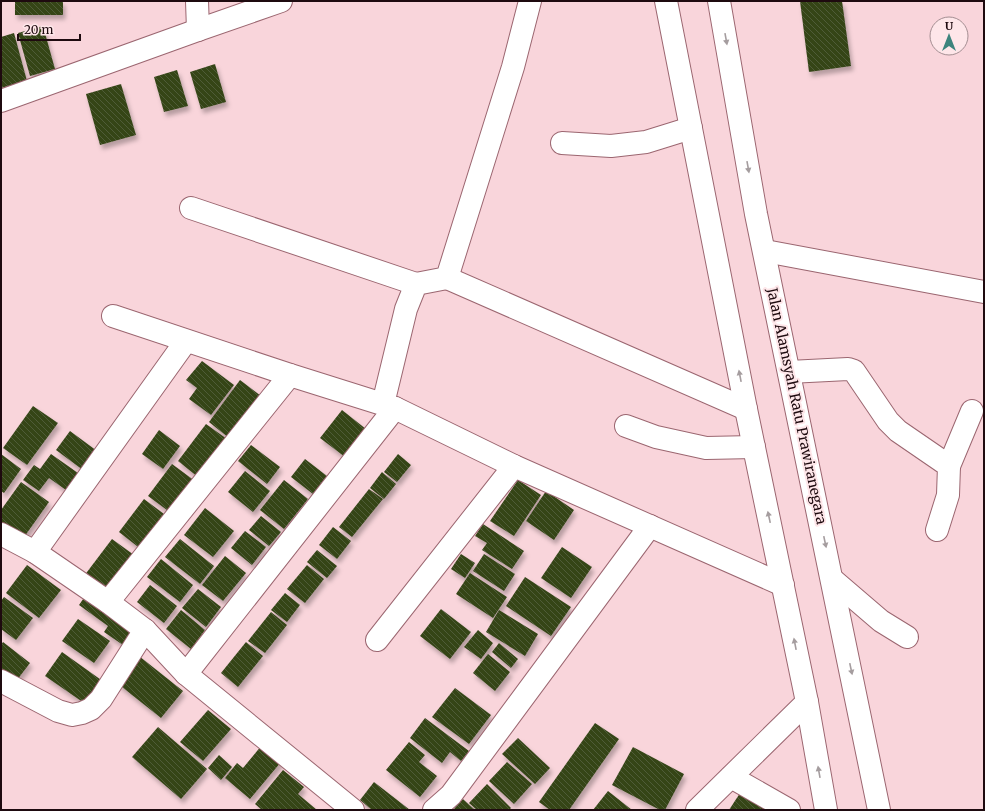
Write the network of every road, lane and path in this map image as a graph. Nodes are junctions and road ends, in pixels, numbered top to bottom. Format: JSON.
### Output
{"nodes":[{"id":1,"x":197,"y":1,"type":"edge"},
{"id":2,"x":281,"y":1,"type":"edge"},
{"id":3,"x":530,"y":1,"type":"edge"},
{"id":4,"x":666,"y":1,"type":"edge"},
{"id":5,"x":719,"y":1,"type":"edge"},
{"id":6,"x":198,"y":30,"type":"junction"},
{"id":7,"x":1,"y":101,"type":"edge"},
{"id":8,"x":691,"y":128,"type":"junction"},
{"id":9,"x":562,"y":143,"type":"dead end"},
{"id":10,"x":191,"y":208,"type":"dead end"},
{"id":11,"x":765,"y":251,"type":"junction"},
{"id":12,"x":447,"y":278,"type":"junction"},
{"id":13,"x":416,"y":284,"type":"junction"},
{"id":14,"x":984,"y":292,"type":"edge"},
{"id":15,"x":113,"y":316,"type":"dead end"},
{"id":16,"x":186,"y":341,"type":"junction"},
{"id":17,"x":789,"y":372,"type":"junction"},
{"id":18,"x":290,"y":375,"type":"junction"},
{"id":19,"x":389,"y":406,"type":"junction"},
{"id":20,"x":746,"y":409,"type":"junction"},
{"id":21,"x":972,"y":411,"type":"dead end"},
{"id":22,"x":626,"y":426,"type":"dead end"},
{"id":23,"x":754,"y":447,"type":"junction"},
{"id":24,"x":514,"y":466,"type":"junction"},
{"id":25,"x":949,"y":466,"type":"junction"},
{"id":26,"x":650,"y":526,"type":"junction"},
{"id":27,"x":937,"y":530,"type":"dead end"},
{"id":28,"x":1,"y":534,"type":"edge"},
{"id":29,"x":35,"y":552,"type":"junction"},
{"id":30,"x":832,"y":579,"type":"junction"},
{"id":31,"x":783,"y":584,"type":"junction"},
{"id":32,"x":108,"y":602,"type":"junction"},
{"id":33,"x":144,"y":630,"type":"junction"},
{"id":34,"x":907,"y":637,"type":"dead end"},
{"id":35,"x":377,"y":640,"type":"dead end"},
{"id":36,"x":186,"y":674,"type":"junction"},
{"id":37,"x":1,"y":681,"type":"edge"},
{"id":38,"x":807,"y":702,"type":"junction"},
{"id":39,"x":731,"y":776,"type":"junction"},
{"id":40,"x":353,"y":810,"type":"edge"},
{"id":41,"x":434,"y":810,"type":"edge"},
{"id":42,"x":697,"y":810,"type":"edge"},
{"id":43,"x":789,"y":810,"type":"edge"},
{"id":44,"x":826,"y":810,"type":"edge"},
{"id":45,"x":880,"y":810,"type":"edge"}],
"edges":[{"from":1,"to":6,"type":"main road"},
{"from":2,"to":6,"type":"main road"},
{"from":3,"to":12,"type":"main road"},
{"from":4,"to":8,"type":"main road"},
{"from":5,"to":11,"type":"main road","name":"Jalan Alamsyah Ratu Prawiranegara","one_way":true},
{"from":6,"to":7,"type":"main road"},
{"from":8,"to":9,"type":"main road"},
{"from":20,"to":8,"type":"main road","one_way":true},
{"from":10,"to":13,"type":"main road"},
{"from":11,"to":14,"type":"main road"},
{"from":11,"to":17,"type":"main road","name":"Jalan Alamsyah Ratu Prawiranegara"},
{"from":12,"to":13,"type":"main road"},
{"from":12,"to":20,"type":"main road"},
{"from":13,"to":19,"type":"main road"},
{"from":15,"to":16,"type":"main road"},
{"from":16,"to":18,"type":"main road"},
{"from":16,"to":29,"type":"main road"},
{"from":17,"to":25,"type":"main road"},
{"from":17,"to":30,"type":"main road","name":"Jalan Alamsyah Ratu Prawiranegara","one_way":true},
{"from":18,"to":19,"type":"main road"},
{"from":18,"to":32,"type":"main road"},
{"from":19,"to":24,"type":"main road"},
{"from":19,"to":36,"type":"main road"},
{"from":20,"to":23,"type":"main road"},
{"from":21,"to":25,"type":"main road"},
{"from":22,"to":23,"type":"main road"},
{"from":31,"to":23,"type":"main road","one_way":true},
{"from":24,"to":26,"type":"main road"},
{"from":24,"to":35,"type":"main road"},
{"from":25,"to":27,"type":"main road"},
{"from":26,"to":31,"type":"main road"},
{"from":26,"to":41,"type":"main road"},
{"from":28,"to":29,"type":"main road"},
{"from":29,"to":32,"type":"main road"},
{"from":30,"to":34,"type":"main road"},
{"from":30,"to":45,"type":"main road","name":"Jalan Alamsyah Ratu Prawiranegara","one_way":true},
{"from":38,"to":31,"type":"main road","one_way":true},
{"from":32,"to":33,"type":"main road"},
{"from":33,"to":36,"type":"main road"},
{"from":33,"to":37,"type":"main road"},
{"from":36,"to":40,"type":"main road"},
{"from":38,"to":39,"type":"main road"},
{"from":44,"to":38,"type":"main road","one_way":true},
{"from":39,"to":42,"type":"main road"},
{"from":39,"to":43,"type":"main road"}]}
